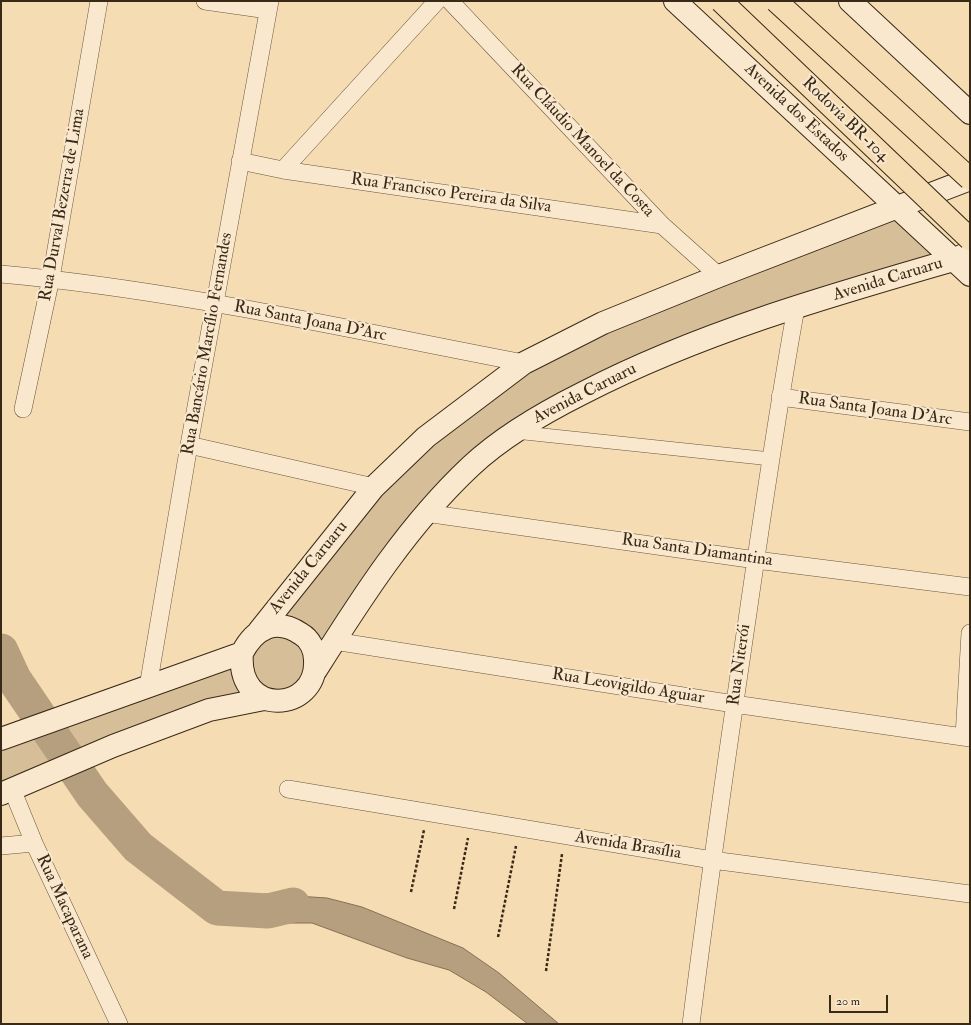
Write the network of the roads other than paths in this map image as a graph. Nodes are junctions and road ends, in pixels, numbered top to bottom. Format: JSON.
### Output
{"nodes":[{"id":1,"x":99,"y":1,"type":"edge"},
{"id":2,"x":205,"y":1,"type":"edge"},
{"id":3,"x":437,"y":1,"type":"edge"},
{"id":4,"x":450,"y":1,"type":"edge"},
{"id":5,"x":675,"y":1,"type":"edge"},
{"id":6,"x":721,"y":1,"type":"edge"},
{"id":7,"x":776,"y":1,"type":"edge"},
{"id":8,"x":850,"y":1,"type":"edge"},
{"id":9,"x":269,"y":5,"type":"edge"},
{"id":10,"x":970,"y":113,"type":"edge"},
{"id":11,"x":240,"y":160,"type":"junction"},
{"id":12,"x":283,"y":170,"type":"junction"},
{"id":13,"x":970,"y":179,"type":"edge"},
{"id":14,"x":898,"y":208,"type":"junction"},
{"id":15,"x":662,"y":225,"type":"junction"},
{"id":16,"x":970,"y":239,"type":"edge"},
{"id":17,"x":962,"y":256,"type":"edge"},
{"id":18,"x":1,"y":274,"type":"edge"},
{"id":19,"x":970,"y":275,"type":"edge"},
{"id":20,"x":719,"y":276,"type":"junction"},
{"id":21,"x":51,"y":278,"type":"junction"},
{"id":22,"x":215,"y":303,"type":"junction"},
{"id":23,"x":796,"y":308,"type":"junction"},
{"id":24,"x":524,"y":363,"type":"junction"},
{"id":25,"x":780,"y":397,"type":"junction"},
{"id":26,"x":23,"y":409,"type":"dead end"},
{"id":27,"x":970,"y":422,"type":"edge"},
{"id":28,"x":515,"y":432,"type":"junction"},
{"id":29,"x":189,"y":445,"type":"junction"},
{"id":30,"x":771,"y":458,"type":"junction"},
{"id":31,"x":374,"y":488,"type":"junction"},
{"id":32,"x":425,"y":513,"type":"junction"},
{"id":33,"x":756,"y":560,"type":"junction"},
{"id":34,"x":970,"y":587,"type":"edge"},
{"id":35,"x":259,"y":631,"type":"junction"},
{"id":36,"x":970,"y":633,"type":"edge"},
{"id":37,"x":334,"y":641,"type":"junction"},
{"id":38,"x":242,"y":653,"type":"junction"},
{"id":39,"x":316,"y":670,"type":"junction"},
{"id":40,"x":148,"y":686,"type":"junction"},
{"id":41,"x":264,"y":698,"type":"junction"},
{"id":42,"x":734,"y":704,"type":"junction"},
{"id":43,"x":967,"y":737,"type":"edge"},
{"id":44,"x":1,"y":739,"type":"edge"},
{"id":45,"x":288,"y":789,"type":"dead end"},
{"id":46,"x":7,"y":792,"type":"edge"},
{"id":47,"x":34,"y":843,"type":"junction"},
{"id":48,"x":1,"y":846,"type":"edge"},
{"id":49,"x":712,"y":860,"type":"junction"},
{"id":50,"x":970,"y":894,"type":"edge"},
{"id":51,"x":119,"y":1024,"type":"edge"},
{"id":52,"x":691,"y":1024,"type":"edge"}],
"edges":[{"from":1,"to":21,"type":"street","name":"Rua Durval Bezerra de Lima"},
{"from":2,"to":9,"type":"street"},
{"from":3,"to":12,"type":"street"},
{"from":4,"to":15,"type":"street","name":"Rua Cláudio Manoel da Costa"},
{"from":5,"to":14,"type":"main road","name":"Avenida dos Estados"},
{"from":6,"to":16,"type":"highway","name":"Rodovia BR-104","bridge":true},
{"from":7,"to":13,"type":"highway","bridge":true},
{"from":8,"to":10,"type":"main road"},
{"from":9,"to":11,"type":"street","name":"Rua Bancário Marcílio Fernandes"},
{"from":11,"to":12,"type":"street","name":"Rua Francisco Pereira da Silva"},
{"from":11,"to":22,"type":"street","name":"Rua Bancário Marcílio Fernandes"},
{"from":12,"to":15,"type":"street","name":"Rua Francisco Pereira da Silva"},
{"from":13,"to":14,"type":"main road","name":"Avenida Caruaru"},
{"from":14,"to":17,"type":"main road","name":"Avenida dos Estados"},
{"from":14,"to":20,"type":"main road","name":"Avenida Caruaru"},
{"from":15,"to":20,"type":"street","name":"Rua Cláudio Manoel da Costa"},
{"from":17,"to":19,"type":"main road","name":"Avenida dos Estados"},
{"from":17,"to":23,"type":"main road","name":"Avenida Caruaru"},
{"from":18,"to":21,"type":"street","name":"Rua Santa Joana D'Arc"},
{"from":20,"to":24,"type":"main road","name":"Avenida Caruaru"},
{"from":21,"to":22,"type":"street","name":"Rua Santa Joana D'Arc"},
{"from":21,"to":26,"type":"street","name":"Rua Durval Bezerra de Lima"},
{"from":22,"to":24,"type":"street","name":"Rua Santa Joana D'Arc"},
{"from":22,"to":29,"type":"street","name":"Rua Bancário Marcílio Fernandes"},
{"from":23,"to":25,"type":"street","name":"Rua Niterói"},
{"from":23,"to":28,"type":"main road","name":"Avenida Caruaru"},
{"from":24,"to":31,"type":"main road","name":"Avenida Caruaru"},
{"from":25,"to":27,"type":"street","name":"Rua Santa Joana D'Arc"},
{"from":25,"to":30,"type":"street","name":"Rua Niterói"},
{"from":28,"to":30,"type":"street"},
{"from":28,"to":32,"type":"main road","name":"Avenida Caruaru"},
{"from":29,"to":31,"type":"street"},
{"from":29,"to":40,"type":"street","name":"Rua Bancário Marcílio Fernandes"},
{"from":30,"to":33,"type":"street","name":"Rua Niterói"},
{"from":31,"to":35,"type":"main road","name":"Avenida Caruaru"},
{"from":32,"to":33,"type":"street","name":"Rua Santa Diamantina"},
{"from":32,"to":37,"type":"main road","name":"Avenida Caruaru"},
{"from":33,"to":34,"type":"street","name":"Rua Santa Diamantina"},
{"from":33,"to":42,"type":"street","name":"Rua Niterói"},
{"from":35,"to":38,"type":"main road","name":"Avenida Caruaru"},
{"from":35,"to":39,"type":"main road","name":"Avenida Caruaru"},
{"from":36,"to":43,"type":"street"},
{"from":37,"to":39,"type":"main road","name":"Avenida Caruaru"},
{"from":37,"to":42,"type":"street","name":"Rua Leovigildo Aguiar"},
{"from":38,"to":40,"type":"main road"},
{"from":38,"to":41,"type":"main road"},
{"from":39,"to":41,"type":"main road","name":"Avenida Caruaru"},
{"from":40,"to":44,"type":"main road"},
{"from":41,"to":46,"type":"main road","name":"Avenida Caruaru"},
{"from":42,"to":43,"type":"street","name":"Rua Leovigildo Aguiar"},
{"from":42,"to":49,"type":"street","name":"Rua Niterói"},
{"from":45,"to":49,"type":"street","name":"Avenida Brasília"},
{"from":46,"to":47,"type":"street","name":"Rua Macaparana"},
{"from":47,"to":48,"type":"street"},
{"from":47,"to":51,"type":"street","name":"Rua Macaparana"},
{"from":49,"to":50,"type":"street","name":"Avenida Brasília"},
{"from":49,"to":52,"type":"street","name":"Rua Niterói"}]}
